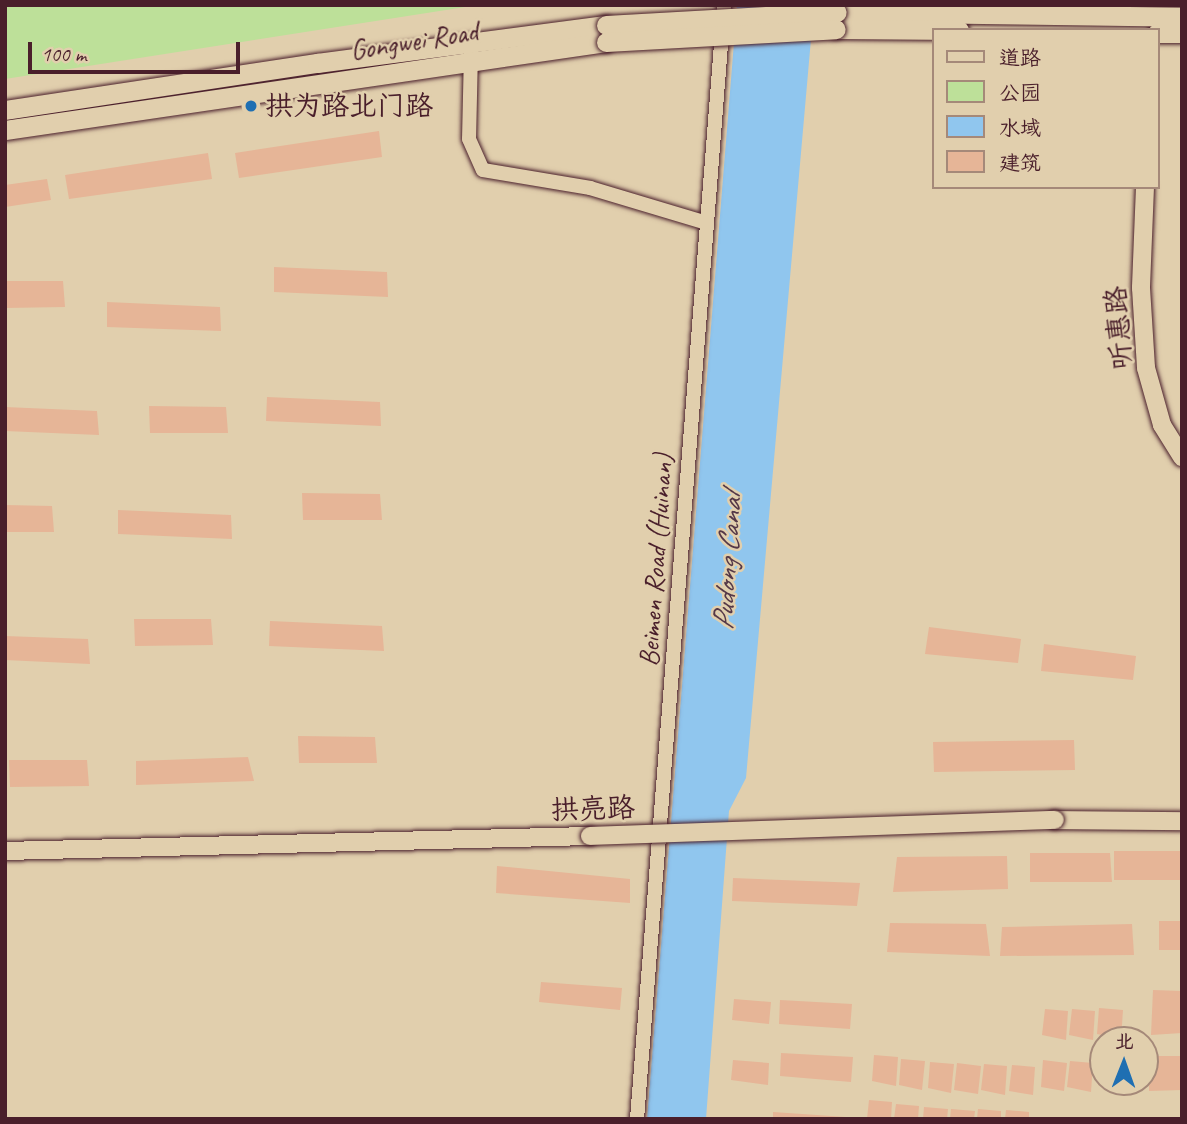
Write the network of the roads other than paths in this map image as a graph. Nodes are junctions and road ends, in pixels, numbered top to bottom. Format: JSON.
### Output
{"nodes":[{"id":1,"x":724,"y":5,"type":"edge"},
{"id":2,"x":1182,"y":17,"type":"edge"},
{"id":3,"x":836,"y":20,"type":"junction"},
{"id":4,"x":1156,"y":26,"type":"edge"},
{"id":5,"x":934,"y":28,"type":"edge"},
{"id":6,"x":1182,"y":33,"type":"edge"},
{"id":7,"x":471,"y":52,"type":"junction"},
{"id":8,"x":5,"y":110,"type":"edge"},
{"id":9,"x":5,"y":130,"type":"edge"},
{"id":10,"x":1145,"y":189,"type":"edge"},
{"id":11,"x":707,"y":223,"type":"junction"},
{"id":12,"x":1182,"y":457,"type":"edge"},
{"id":13,"x":1182,"y":821,"type":"edge"},
{"id":14,"x":5,"y":851,"type":"edge"},
{"id":15,"x":637,"y":1119,"type":"edge"}],
"edges":[{"from":1,"to":11,"type":"street","name":"Beimen Road (Huinan)"},
{"from":2,"to":4,"type":"main road","name":"Gongwei Road"},
{"from":3,"to":4,"type":"main road","name":"Gongwei Road"},
{"from":3,"to":5,"type":"main road","name":"Gongwei Road"},
{"from":3,"to":7,"type":"main road","name":"Gongwei Road","bridge":true},
{"from":4,"to":6,"type":"main road","name":"Gongwei Road"},
{"from":7,"to":8,"type":"main road","name":"Gongwei Road"},
{"from":7,"to":9,"type":"main road","name":"Gongwei Road"},
{"from":7,"to":11,"type":"street"},
{"from":10,"to":12,"type":"street","name":"听惠路"},
{"from":11,"to":15,"type":"street","name":"Beimen Road (Huinan)"},
{"from":13,"to":14,"type":"street","name":"拱亮路","bridge":true}]}
